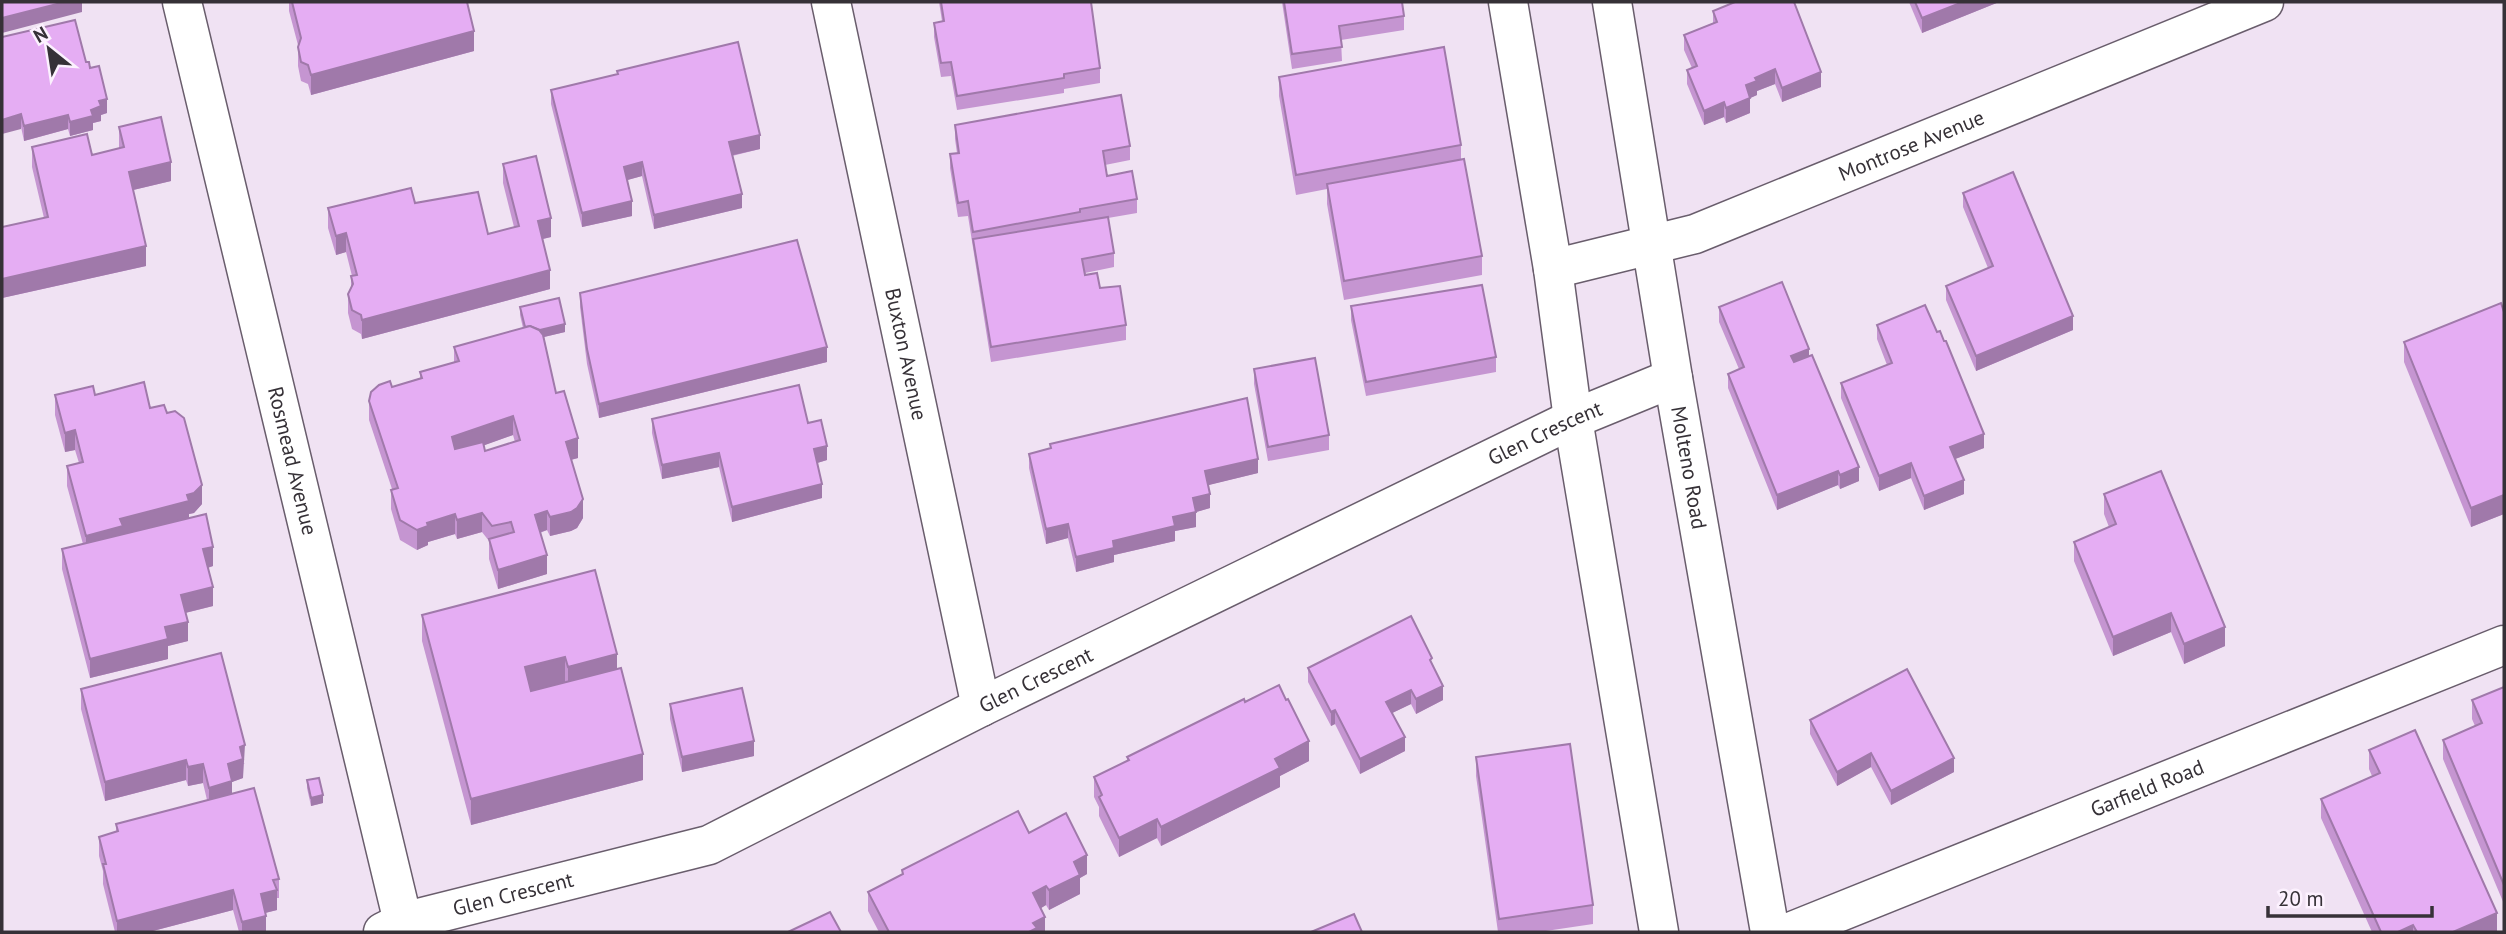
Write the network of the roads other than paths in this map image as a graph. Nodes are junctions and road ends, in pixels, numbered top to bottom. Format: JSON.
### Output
{"nodes":[{"id":1,"x":181,"y":2,"type":"edge"},
{"id":2,"x":831,"y":2,"type":"edge"},
{"id":3,"x":1508,"y":2,"type":"edge"},
{"id":4,"x":1612,"y":2,"type":"edge"},
{"id":5,"x":2264,"y":2,"type":"edge"},
{"id":6,"x":1652,"y":245,"type":"junction"},
{"id":7,"x":1553,"y":269,"type":"junction"},
{"id":8,"x":1672,"y":378,"type":"junction"},
{"id":9,"x":1573,"y":419,"type":"junction"},
{"id":10,"x":2504,"y":645,"type":"edge"},
{"id":11,"x":981,"y":707,"type":"junction"},
{"id":12,"x":393,"y":927,"type":"edge"},
{"id":13,"x":1659,"y":932,"type":"edge"},
{"id":14,"x":1770,"y":932,"type":"edge"},
{"id":15,"x":1790,"y":932,"type":"edge"}],
"edges":[{"from":1,"to":12,"type":"street","name":"Rosmead Avenue"},
{"from":2,"to":11,"type":"street","name":"Buxton Avenue"},
{"from":3,"to":7,"type":"street"},
{"from":4,"to":6,"type":"street","name":"Molteno Road"},
{"from":5,"to":6,"type":"street","name":"Montrose Avenue"},
{"from":6,"to":7,"type":"street","name":"Montrose Avenue"},
{"from":6,"to":8,"type":"street","name":"Molteno Road"},
{"from":7,"to":9,"type":"street"},
{"from":8,"to":9,"type":"street","name":"Glen Crescent"},
{"from":8,"to":14,"type":"street","name":"Molteno Road"},
{"from":9,"to":11,"type":"street","name":"Glen Crescent"},
{"from":9,"to":13,"type":"street"},
{"from":10,"to":15,"type":"street","name":"Garfield Road"},
{"from":11,"to":12,"type":"street","name":"Glen Crescent"}]}
